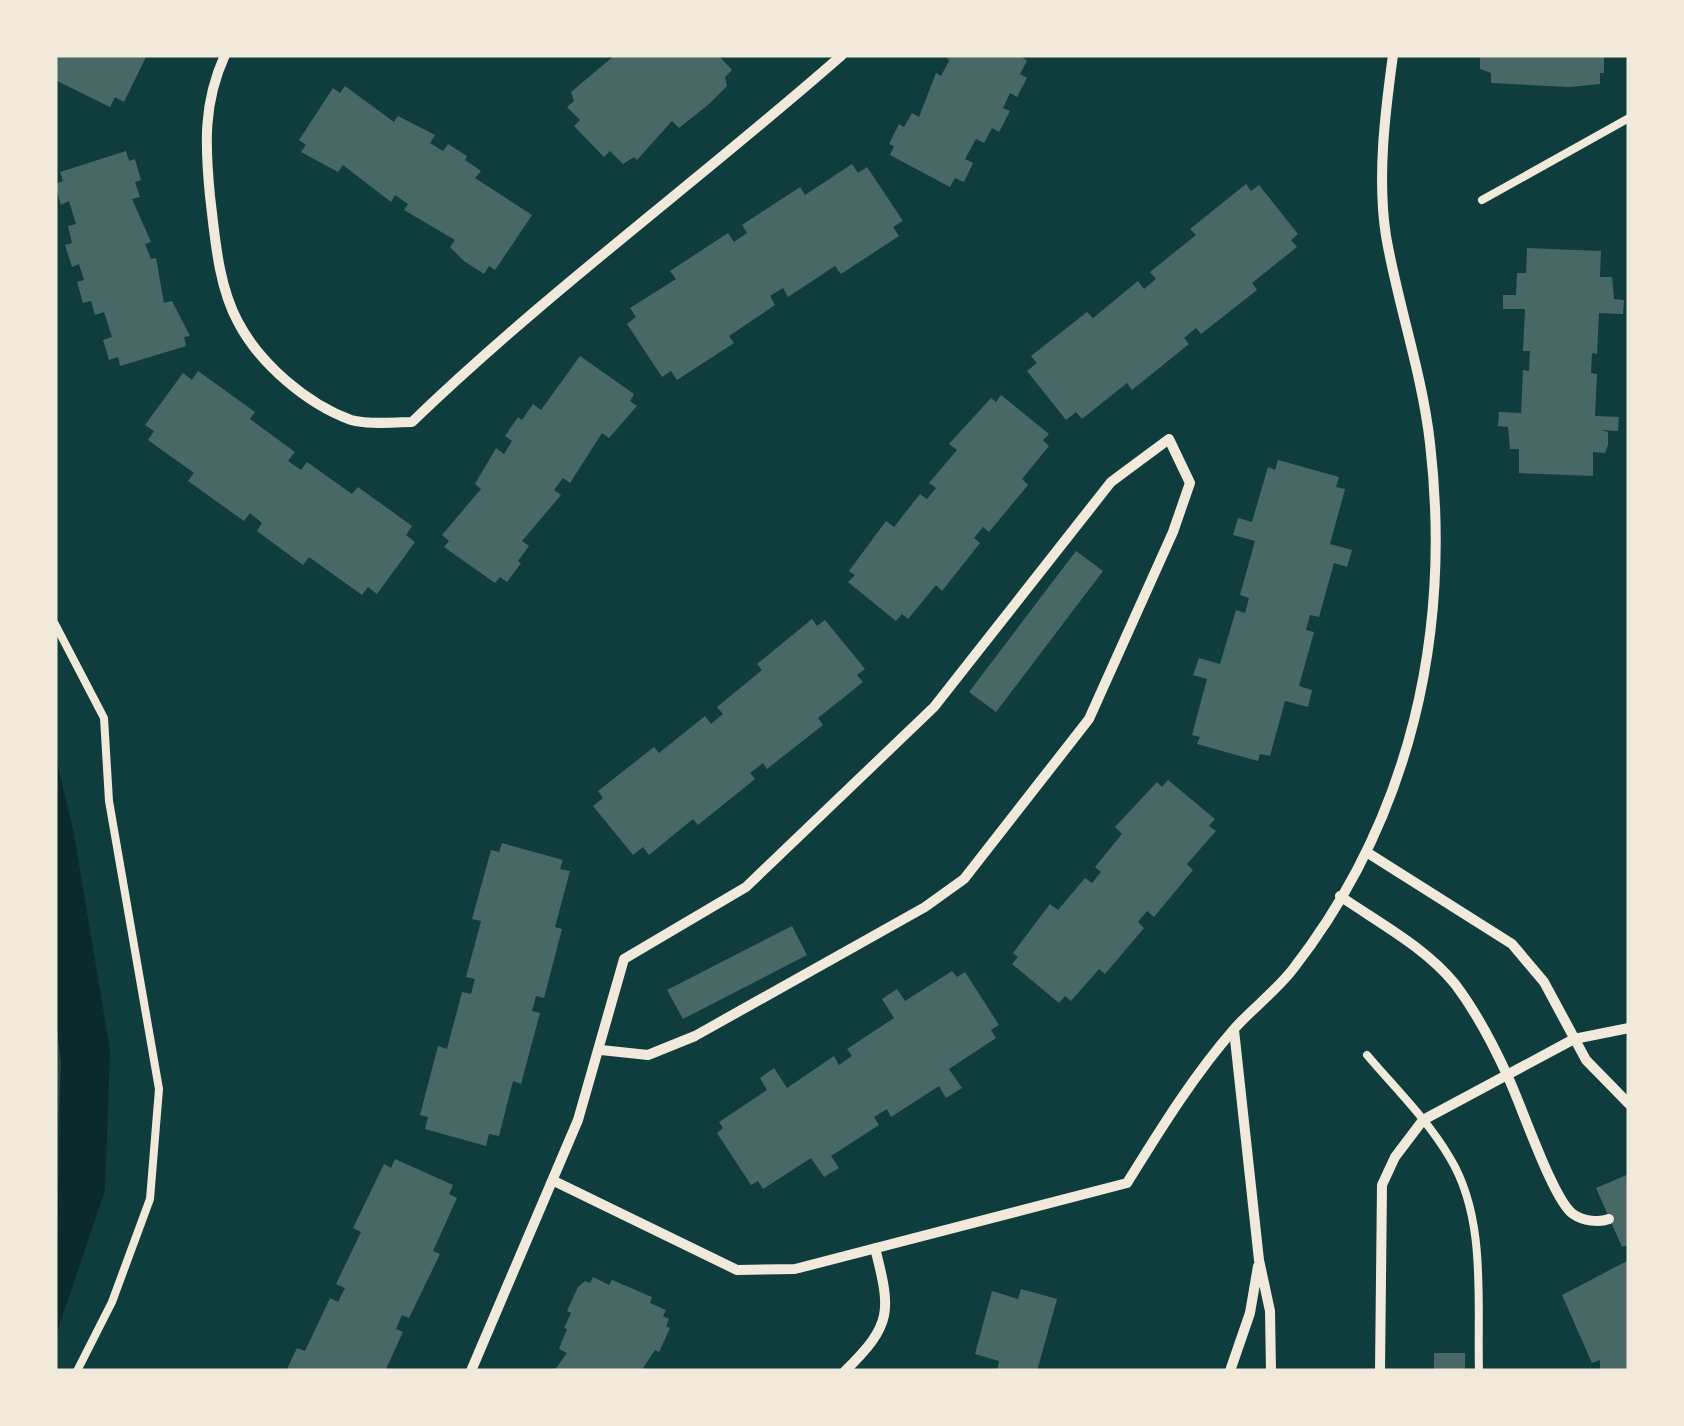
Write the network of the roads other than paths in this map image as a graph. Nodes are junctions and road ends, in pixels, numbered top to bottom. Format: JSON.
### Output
{"nodes":[{"id":1,"x":225,"y":55,"type":"edge"},
{"id":2,"x":842,"y":55,"type":"edge"},
{"id":3,"x":1393,"y":55,"type":"edge"},
{"id":4,"x":1629,"y":118,"type":"edge"},
{"id":5,"x":1482,"y":200,"type":"dead end"},
{"id":6,"x":55,"y":624,"type":"edge"},
{"id":7,"x":1368,"y":853,"type":"junction"},
{"id":8,"x":1340,"y":896,"type":"junction"},
{"id":9,"x":1629,"y":1028,"type":"edge"},
{"id":10,"x":1234,"y":1029,"type":"junction"},
{"id":11,"x":1574,"y":1039,"type":"junction"},
{"id":12,"x":601,"y":1050,"type":"junction"},
{"id":13,"x":1367,"y":1055,"type":"dead end"},
{"id":14,"x":1507,"y":1074,"type":"junction"},
{"id":15,"x":1629,"y":1104,"type":"edge"},
{"id":16,"x":1423,"y":1120,"type":"junction"},
{"id":17,"x":554,"y":1180,"type":"junction"},
{"id":18,"x":1609,"y":1219,"type":"dead end"},
{"id":19,"x":875,"y":1248,"type":"junction"},
{"id":20,"x":1258,"y":1260,"type":"junction"},
{"id":21,"x":77,"y":1371,"type":"edge"},
{"id":22,"x":471,"y":1371,"type":"edge"},
{"id":23,"x":845,"y":1371,"type":"edge"},
{"id":24,"x":1230,"y":1371,"type":"edge"},
{"id":25,"x":1271,"y":1371,"type":"edge"},
{"id":26,"x":1380,"y":1371,"type":"edge"},
{"id":27,"x":1479,"y":1371,"type":"edge"}],
"edges":[{"from":1,"to":2,"type":"street"},
{"from":3,"to":7,"type":"street"},
{"from":4,"to":5,"type":"lane"},
{"from":6,"to":21,"type":"lane"},
{"from":7,"to":8,"type":"street"},
{"from":7,"to":11,"type":"street"},
{"from":8,"to":10,"type":"street"},
{"from":8,"to":14,"type":"street"},
{"from":9,"to":11,"type":"street"},
{"from":10,"to":19,"type":"street"},
{"from":10,"to":20,"type":"street"},
{"from":11,"to":14,"type":"street"},
{"from":11,"to":15,"type":"street"},
{"from":12,"to":12,"type":"street"},
{"from":12,"to":17,"type":"street"},
{"from":13,"to":16,"type":"lane"},
{"from":14,"to":16,"type":"street"},
{"from":14,"to":18,"type":"street"},
{"from":16,"to":26,"type":"street"},
{"from":16,"to":27,"type":"lane"},
{"from":17,"to":19,"type":"street"},
{"from":17,"to":22,"type":"street"},
{"from":19,"to":23,"type":"street"},
{"from":20,"to":24,"type":"street"},
{"from":20,"to":25,"type":"street"}]}
